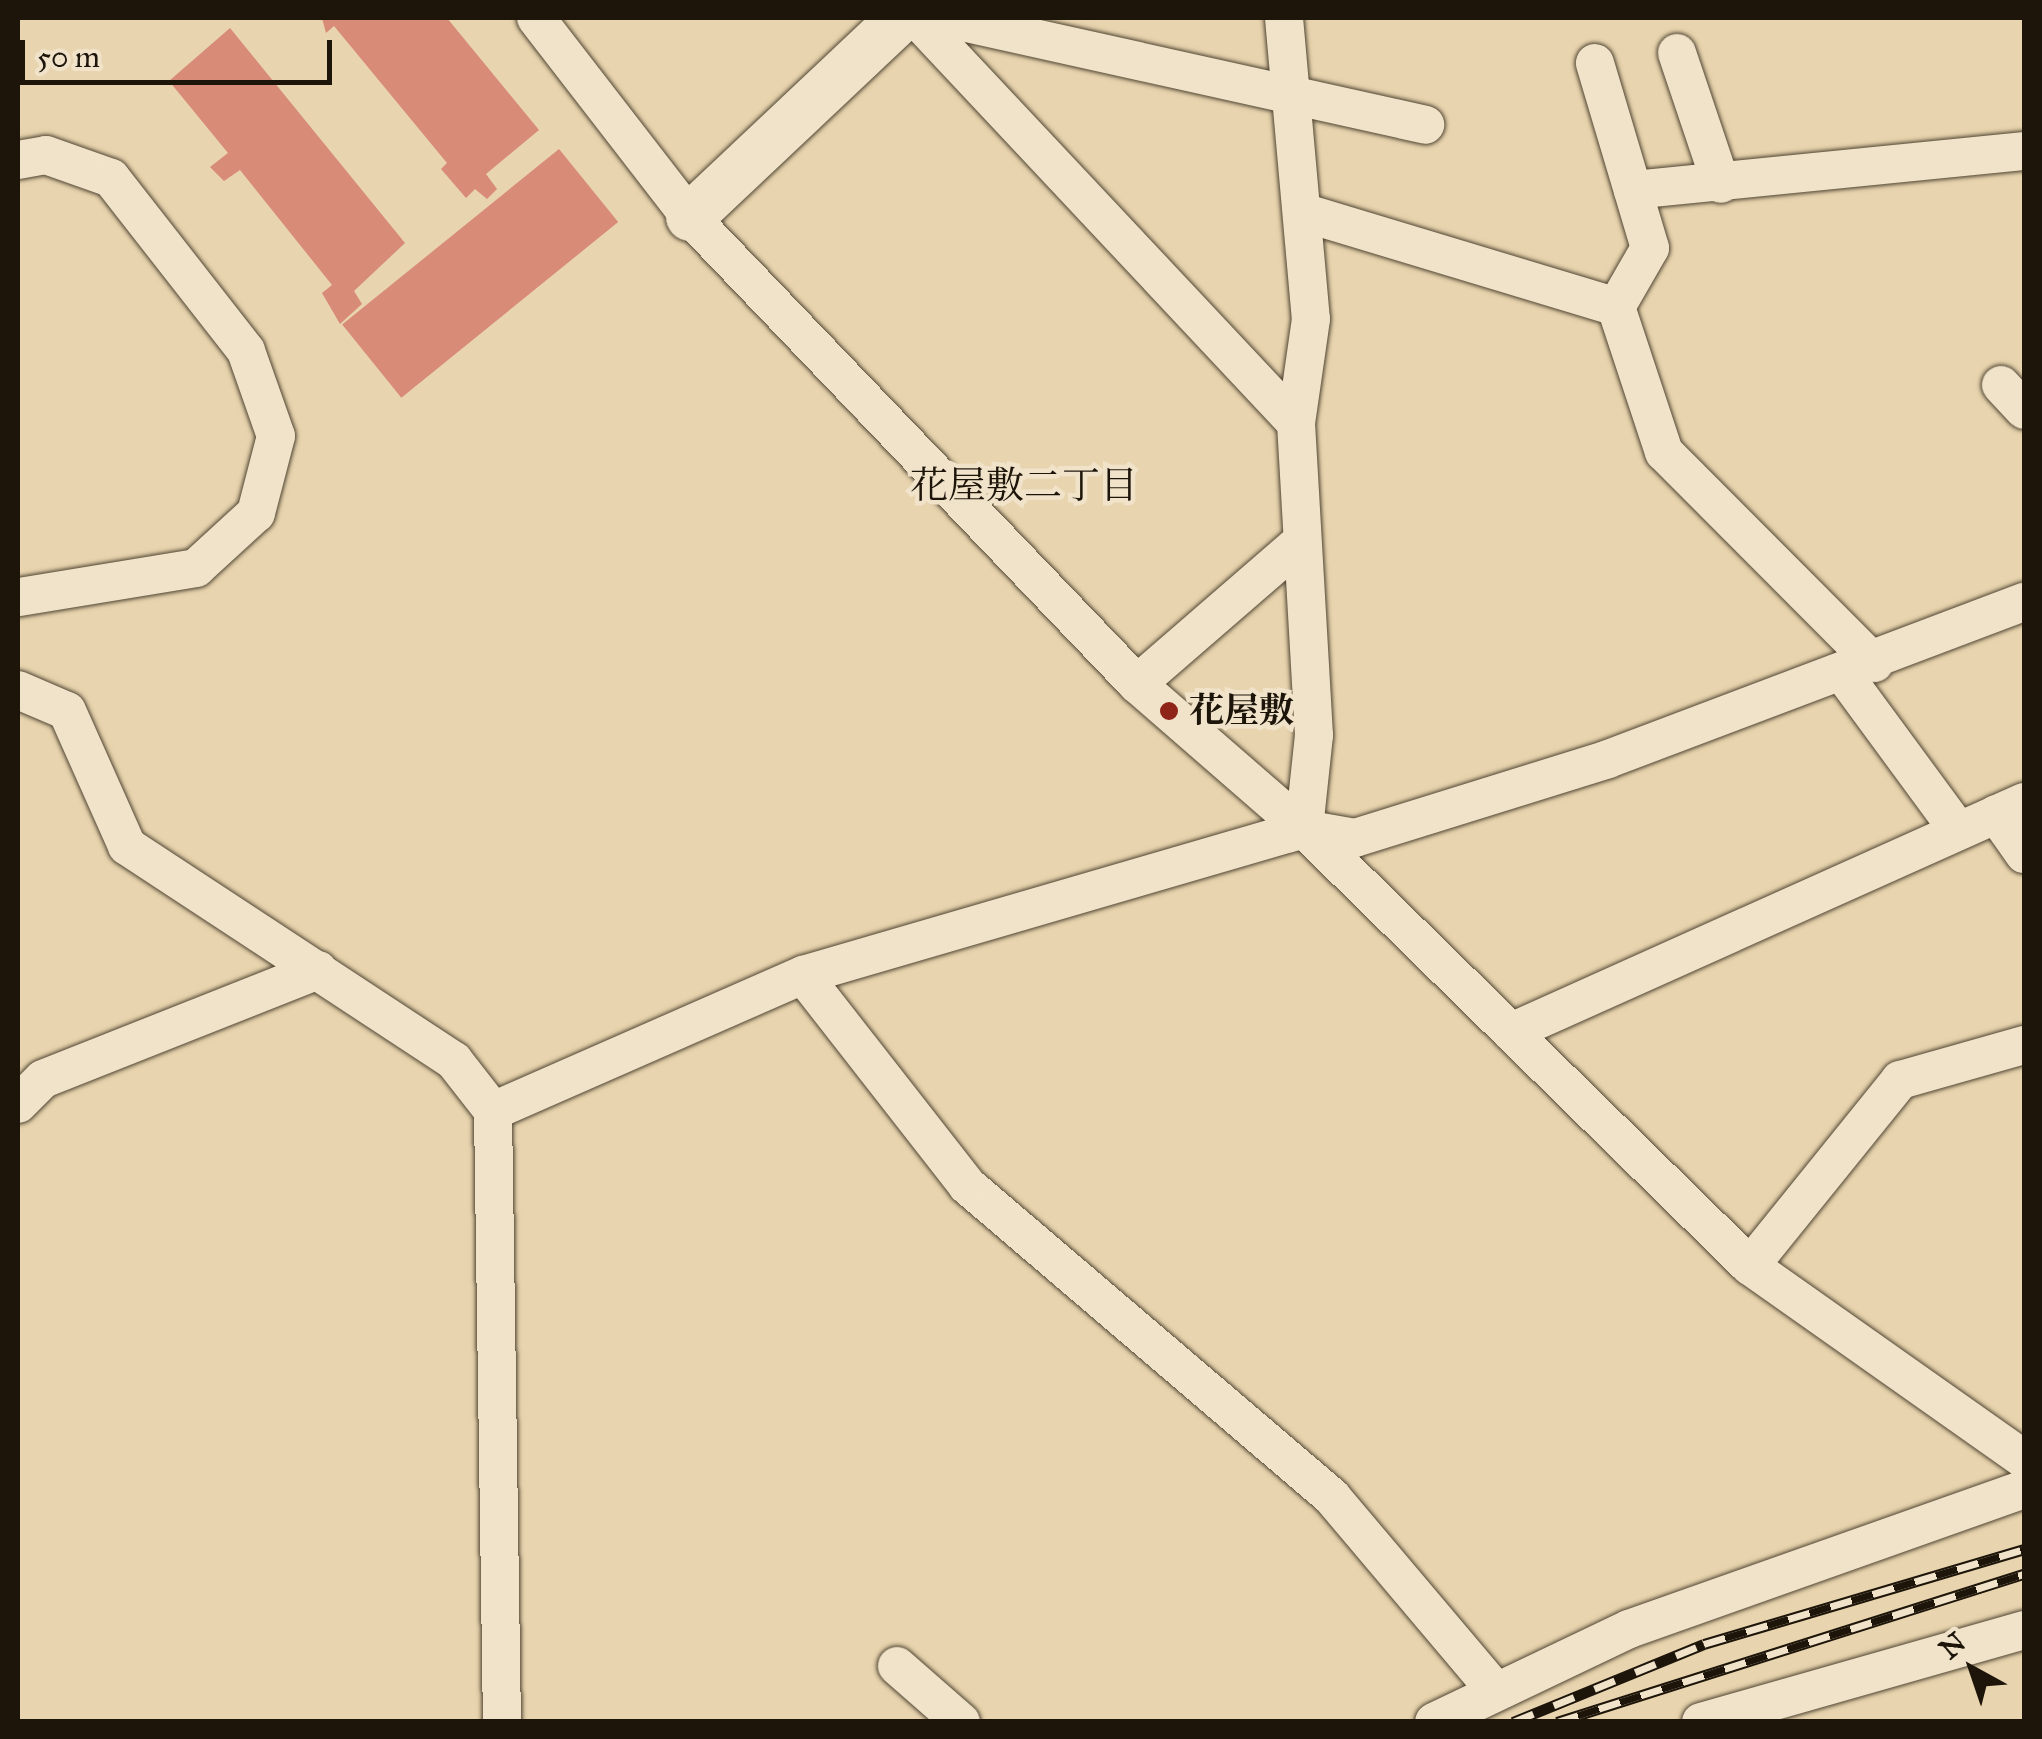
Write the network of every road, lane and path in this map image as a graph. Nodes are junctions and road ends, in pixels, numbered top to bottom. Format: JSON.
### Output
{"nodes":[{"id":1,"x":536,"y":18,"type":"edge"},
{"id":2,"x":901,"y":18,"type":"edge"},
{"id":3,"x":916,"y":18,"type":"edge"},
{"id":4,"x":944,"y":18,"type":"edge"},
{"id":5,"x":1284,"y":18,"type":"edge"},
{"id":6,"x":1677,"y":53,"type":"dead end"},
{"id":7,"x":1595,"y":63,"type":"dead end"},
{"id":8,"x":1294,"y":96,"type":"junction"},
{"id":9,"x":1425,"y":124,"type":"dead end"},
{"id":10,"x":2024,"y":151,"type":"edge"},
{"id":11,"x":18,"y":160,"type":"edge"},
{"id":12,"x":1722,"y":184,"type":"junction"},
{"id":13,"x":1633,"y":190,"type":"junction"},
{"id":14,"x":1302,"y":212,"type":"junction"},
{"id":15,"x":690,"y":217,"type":"junction"},
{"id":16,"x":1616,"y":307,"type":"junction"},
{"id":17,"x":1296,"y":424,"type":"junction"},
{"id":18,"x":1302,"y":542,"type":"junction"},
{"id":19,"x":18,"y":596,"type":"edge"},
{"id":20,"x":2024,"y":602,"type":"edge"},
{"id":21,"x":1859,"y":668,"type":"junction"},
{"id":22,"x":1138,"y":684,"type":"junction"},
{"id":23,"x":18,"y":690,"type":"edge"},
{"id":24,"x":2010,"y":808,"type":"edge"},
{"id":25,"x":1304,"y":830,"type":"junction"},
{"id":26,"x":1958,"y":830,"type":"junction"},
{"id":27,"x":2024,"y":854,"type":"edge"},
{"id":28,"x":318,"y":970,"type":"junction"},
{"id":29,"x":802,"y":975,"type":"junction"},
{"id":30,"x":1511,"y":1032,"type":"junction"},
{"id":31,"x":2024,"y":1044,"type":"edge"},
{"id":32,"x":18,"y":1104,"type":"edge"},
{"id":33,"x":492,"y":1111,"type":"junction"},
{"id":34,"x":1750,"y":1266,"type":"junction"},
{"id":35,"x":2024,"y":1460,"type":"edge"},
{"id":36,"x":2024,"y":1489,"type":"edge"},
{"id":37,"x":2024,"y":1630,"type":"edge"},
{"id":38,"x":896,"y":1666,"type":"dead end"},
{"id":39,"x":1832,"y":1684,"type":"junction"},
{"id":40,"x":1494,"y":1689,"type":"junction"},
{"id":41,"x":502,"y":1722,"type":"edge"},
{"id":42,"x":962,"y":1722,"type":"edge"},
{"id":43,"x":1434,"y":1722,"type":"edge"},
{"id":44,"x":1701,"y":1722,"type":"edge"},
{"id":45,"x":1826,"y":1722,"type":"edge"}],
"edges":[{"from":1,"to":15,"type":"street"},
{"from":2,"to":15,"type":"street"},
{"from":3,"to":17,"type":"street"},
{"from":4,"to":8,"type":"street"},
{"from":5,"to":8,"type":"street"},
{"from":6,"to":12,"type":"street"},
{"from":7,"to":13,"type":"street"},
{"from":8,"to":9,"type":"street"},
{"from":8,"to":14,"type":"street"},
{"from":10,"to":12,"type":"street"},
{"from":11,"to":19,"type":"street"},
{"from":12,"to":13,"type":"street"},
{"from":13,"to":16,"type":"street"},
{"from":14,"to":16,"type":"street"},
{"from":14,"to":17,"type":"street"},
{"from":15,"to":22,"type":"street"},
{"from":16,"to":21,"type":"street"},
{"from":17,"to":18,"type":"street"},
{"from":18,"to":22,"type":"street"},
{"from":18,"to":25,"type":"street"},
{"from":20,"to":21,"type":"street"},
{"from":21,"to":25,"type":"street"},
{"from":21,"to":26,"type":"street"},
{"from":22,"to":25,"type":"street"},
{"from":23,"to":28,"type":"street"},
{"from":24,"to":26,"type":"street"},
{"from":24,"to":27,"type":"street"},
{"from":25,"to":29,"type":"street"},
{"from":25,"to":30,"type":"street"},
{"from":26,"to":30,"type":"street"},
{"from":28,"to":32,"type":"street"},
{"from":28,"to":33,"type":"street"},
{"from":29,"to":33,"type":"street"},
{"from":29,"to":40,"type":"street"},
{"from":30,"to":34,"type":"street"},
{"from":31,"to":34,"type":"street"},
{"from":33,"to":41,"type":"street"},
{"from":34,"to":35,"type":"street"},
{"from":36,"to":40,"type":"street"},
{"from":37,"to":39,"type":"street"},
{"from":38,"to":42,"type":"street"},
{"from":39,"to":44,"type":"street"},
{"from":39,"to":45,"type":"street"},
{"from":40,"to":43,"type":"street"}]}
